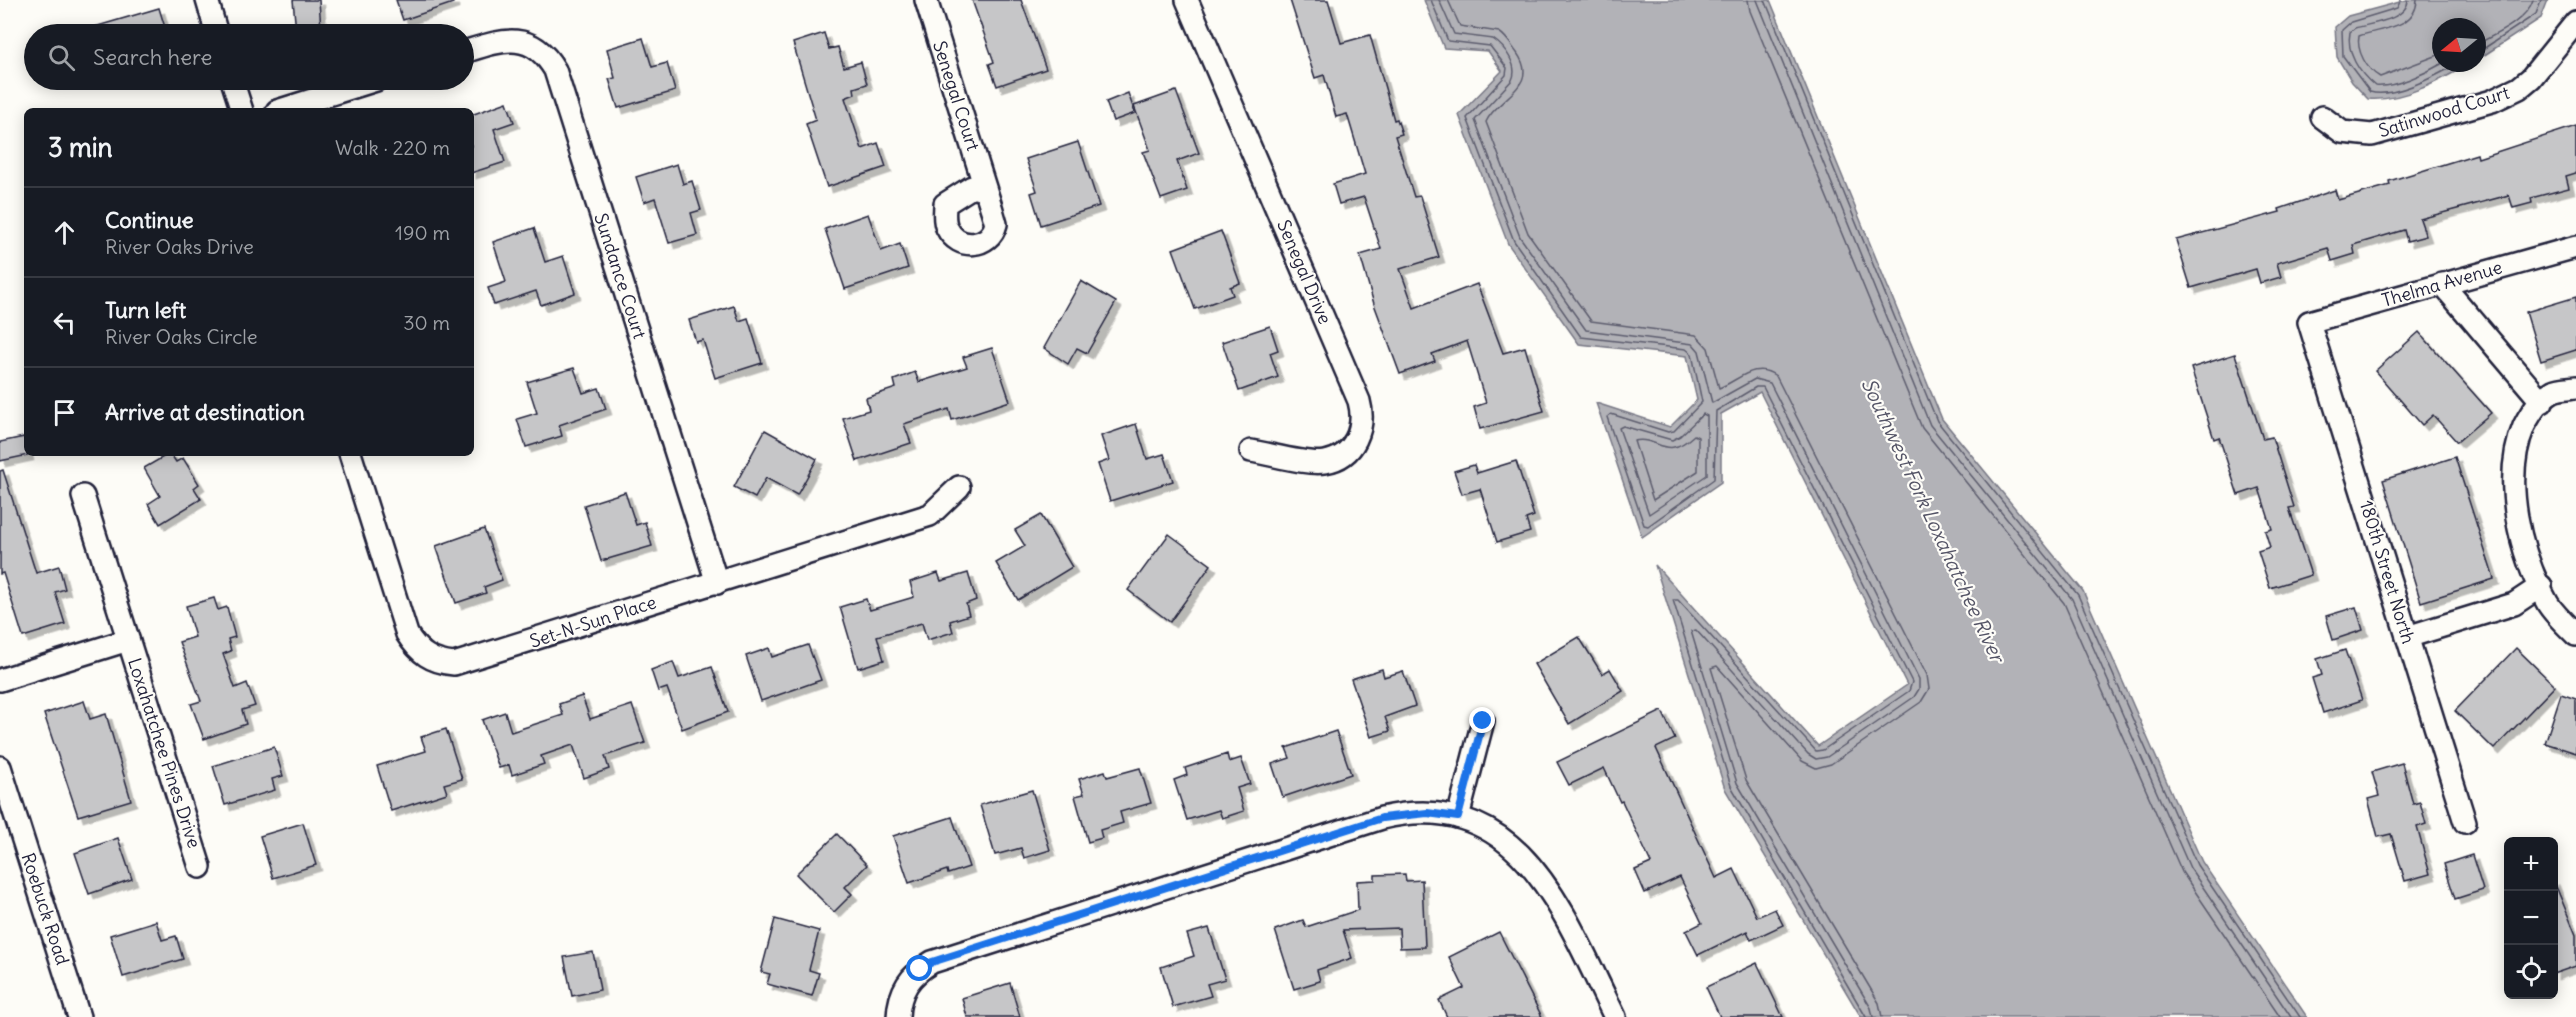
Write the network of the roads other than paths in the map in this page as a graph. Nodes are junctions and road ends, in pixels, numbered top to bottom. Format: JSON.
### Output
{"nodes":[{"id":1,"x":207,"y":0,"type":"edge"},
{"id":2,"x":926,"y":0,"type":"edge"},
{"id":3,"x":1187,"y":0,"type":"edge"},
{"id":4,"x":2576,"y":22,"type":"edge"},
{"id":5,"x":215,"y":24,"type":"edge"},
{"id":6,"x":474,"y":49,"type":"edge"},
{"id":7,"x":235,"y":90,"type":"edge"},
{"id":8,"x":344,"y":90,"type":"edge"},
{"id":9,"x":241,"y":108,"type":"edge"},
{"id":10,"x":287,"y":108,"type":"edge"},
{"id":11,"x":2322,"y":117,"type":"dead end"},
{"id":12,"x":986,"y":191,"type":"dead end"},
{"id":13,"x":2576,"y":247,"type":"edge"},
{"id":14,"x":2442,"y":284,"type":"junction"},
{"id":15,"x":2309,"y":322,"type":"joint"},
{"id":16,"x":2576,"y":387,"type":"edge"},
{"id":17,"x":2542,"y":402,"type":"junction"},
{"id":18,"x":1251,"y":451,"type":"dead end"},
{"id":19,"x":351,"y":456,"type":"edge"},
{"id":20,"x":958,"y":487,"type":"dead end"},
{"id":21,"x":83,"y":496,"type":"dead end"},
{"id":22,"x":717,"y":583,"type":"junction"},
{"id":23,"x":2541,"y":586,"type":"junction"},
{"id":24,"x":2576,"y":635,"type":"edge"},
{"id":25,"x":2407,"y":637,"type":"junction"},
{"id":26,"x":128,"y":640,"type":"junction"},
{"id":27,"x":0,"y":680,"type":"edge"},
{"id":28,"x":1483,"y":721,"type":"dead end"},
{"id":29,"x":0,"y":767,"type":"edge"},
{"id":30,"x":4,"y":794,"type":"edge"},
{"id":31,"x":1458,"y":817,"type":"junction"},
{"id":32,"x":2465,"y":822,"type":"dead end"},
{"id":33,"x":200,"y":867,"type":"dead end"},
{"id":34,"x":79,"y":1017,"type":"edge"},
{"id":35,"x":898,"y":1017,"type":"edge"},
{"id":36,"x":1615,"y":1017,"type":"edge"}],
"edges":[{"from":1,"to":5,"type":"street"},
{"from":2,"to":12,"type":"street","name":"Senegal Court"},
{"from":3,"to":18,"type":"street","name":"Senegal Drive"},
{"from":4,"to":11,"type":"street","name":"Satinwood Court"},
{"from":6,"to":22,"type":"street","name":"Sundance Court"},
{"from":7,"to":9,"type":"street"},
{"from":8,"to":10,"type":"street"},
{"from":13,"to":14,"type":"street","name":"Thelma Avenue"},
{"from":14,"to":15,"type":"street","name":"Thelma Avenue"},
{"from":14,"to":17,"type":"street"},
{"from":15,"to":25,"type":"street","name":"180th Street North"},
{"from":16,"to":17,"type":"street"},
{"from":17,"to":23,"type":"street"},
{"from":19,"to":22,"type":"street","name":"Set-N-Sun Place"},
{"from":20,"to":22,"type":"street","name":"Set-N-Sun Place"},
{"from":21,"to":26,"type":"street","name":"Loxahatchee Pines Drive"},
{"from":23,"to":24,"type":"street"},
{"from":23,"to":25,"type":"street"},
{"from":25,"to":32,"type":"street","name":"180th Street North"},
{"from":26,"to":27,"type":"street","name":"Loxahatchee Pines Drive"},
{"from":26,"to":33,"type":"street","name":"Loxahatchee Pines Drive"},
{"from":28,"to":31,"type":"street"},
{"from":29,"to":30,"type":"street","name":"Roebuck Road"},
{"from":30,"to":34,"type":"street","name":"Roebuck Road"},
{"from":31,"to":35,"type":"street"},
{"from":31,"to":36,"type":"street"}]}
